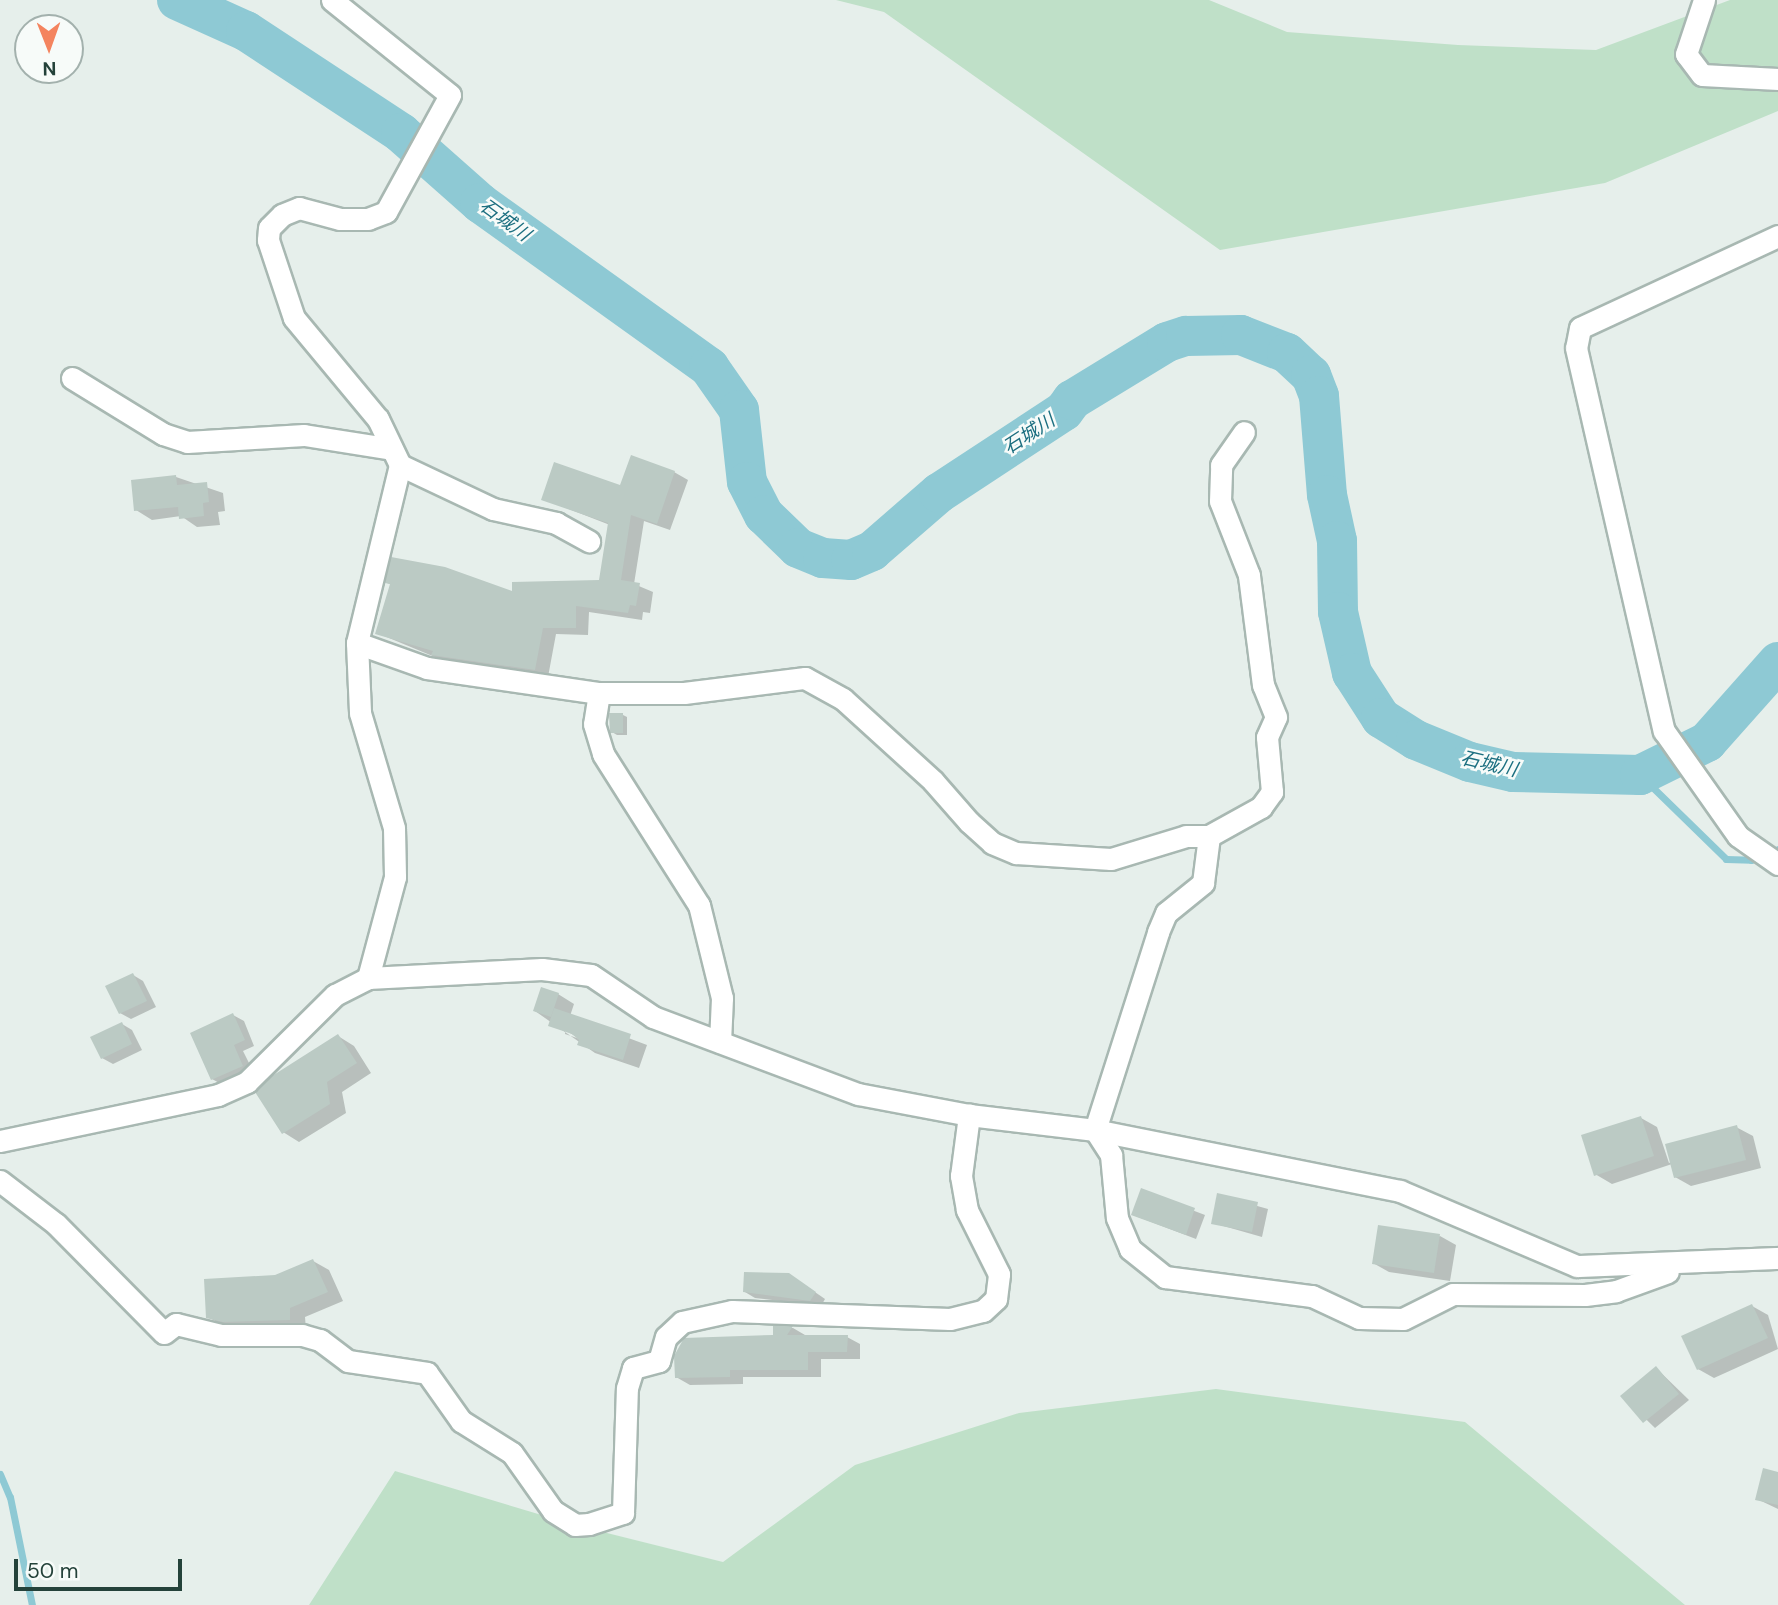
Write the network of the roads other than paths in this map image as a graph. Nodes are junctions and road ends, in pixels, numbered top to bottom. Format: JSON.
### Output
{"nodes":[{"id":1,"x":332,"y":0,"type":"edge"},
{"id":2,"x":1703,"y":0,"type":"edge"},
{"id":3,"x":1778,"y":79,"type":"edge"},
{"id":4,"x":1778,"y":236,"type":"edge"},
{"id":5,"x":72,"y":378,"type":"dead end"},
{"id":6,"x":1244,"y":432,"type":"dead end"},
{"id":7,"x":396,"y":457,"type":"junction"},
{"id":8,"x":589,"y":541,"type":"dead end"},
{"id":9,"x":357,"y":643,"type":"junction"},
{"id":10,"x":600,"y":693,"type":"junction"},
{"id":11,"x":1209,"y":836,"type":"junction"},
{"id":12,"x":1778,"y":864,"type":"edge"},
{"id":13,"x":368,"y":978,"type":"junction"},
{"id":14,"x":720,"y":1042,"type":"junction"},
{"id":15,"x":969,"y":1115,"type":"junction"},
{"id":16,"x":1096,"y":1130,"type":"junction"},
{"id":17,"x":0,"y":1142,"type":"edge"},
{"id":18,"x":0,"y":1181,"type":"edge"},
{"id":19,"x":1778,"y":1258,"type":"edge"},
{"id":20,"x":1689,"y":1261,"type":"junction"}],
"edges":[{"from":1,"to":7,"type":"street"},
{"from":2,"to":3,"type":"street"},
{"from":4,"to":12,"type":"street"},
{"from":5,"to":7,"type":"street"},
{"from":6,"to":11,"type":"street"},
{"from":7,"to":8,"type":"street"},
{"from":7,"to":9,"type":"street"},
{"from":9,"to":10,"type":"street"},
{"from":9,"to":13,"type":"street"},
{"from":10,"to":11,"type":"street"},
{"from":10,"to":14,"type":"street"},
{"from":11,"to":16,"type":"street"},
{"from":13,"to":14,"type":"street"},
{"from":13,"to":17,"type":"street"},
{"from":14,"to":15,"type":"street"},
{"from":15,"to":16,"type":"street"},
{"from":15,"to":18,"type":"street"},
{"from":16,"to":20,"type":"street"},
{"from":16,"to":20,"type":"street"},
{"from":19,"to":20,"type":"street"}]}
